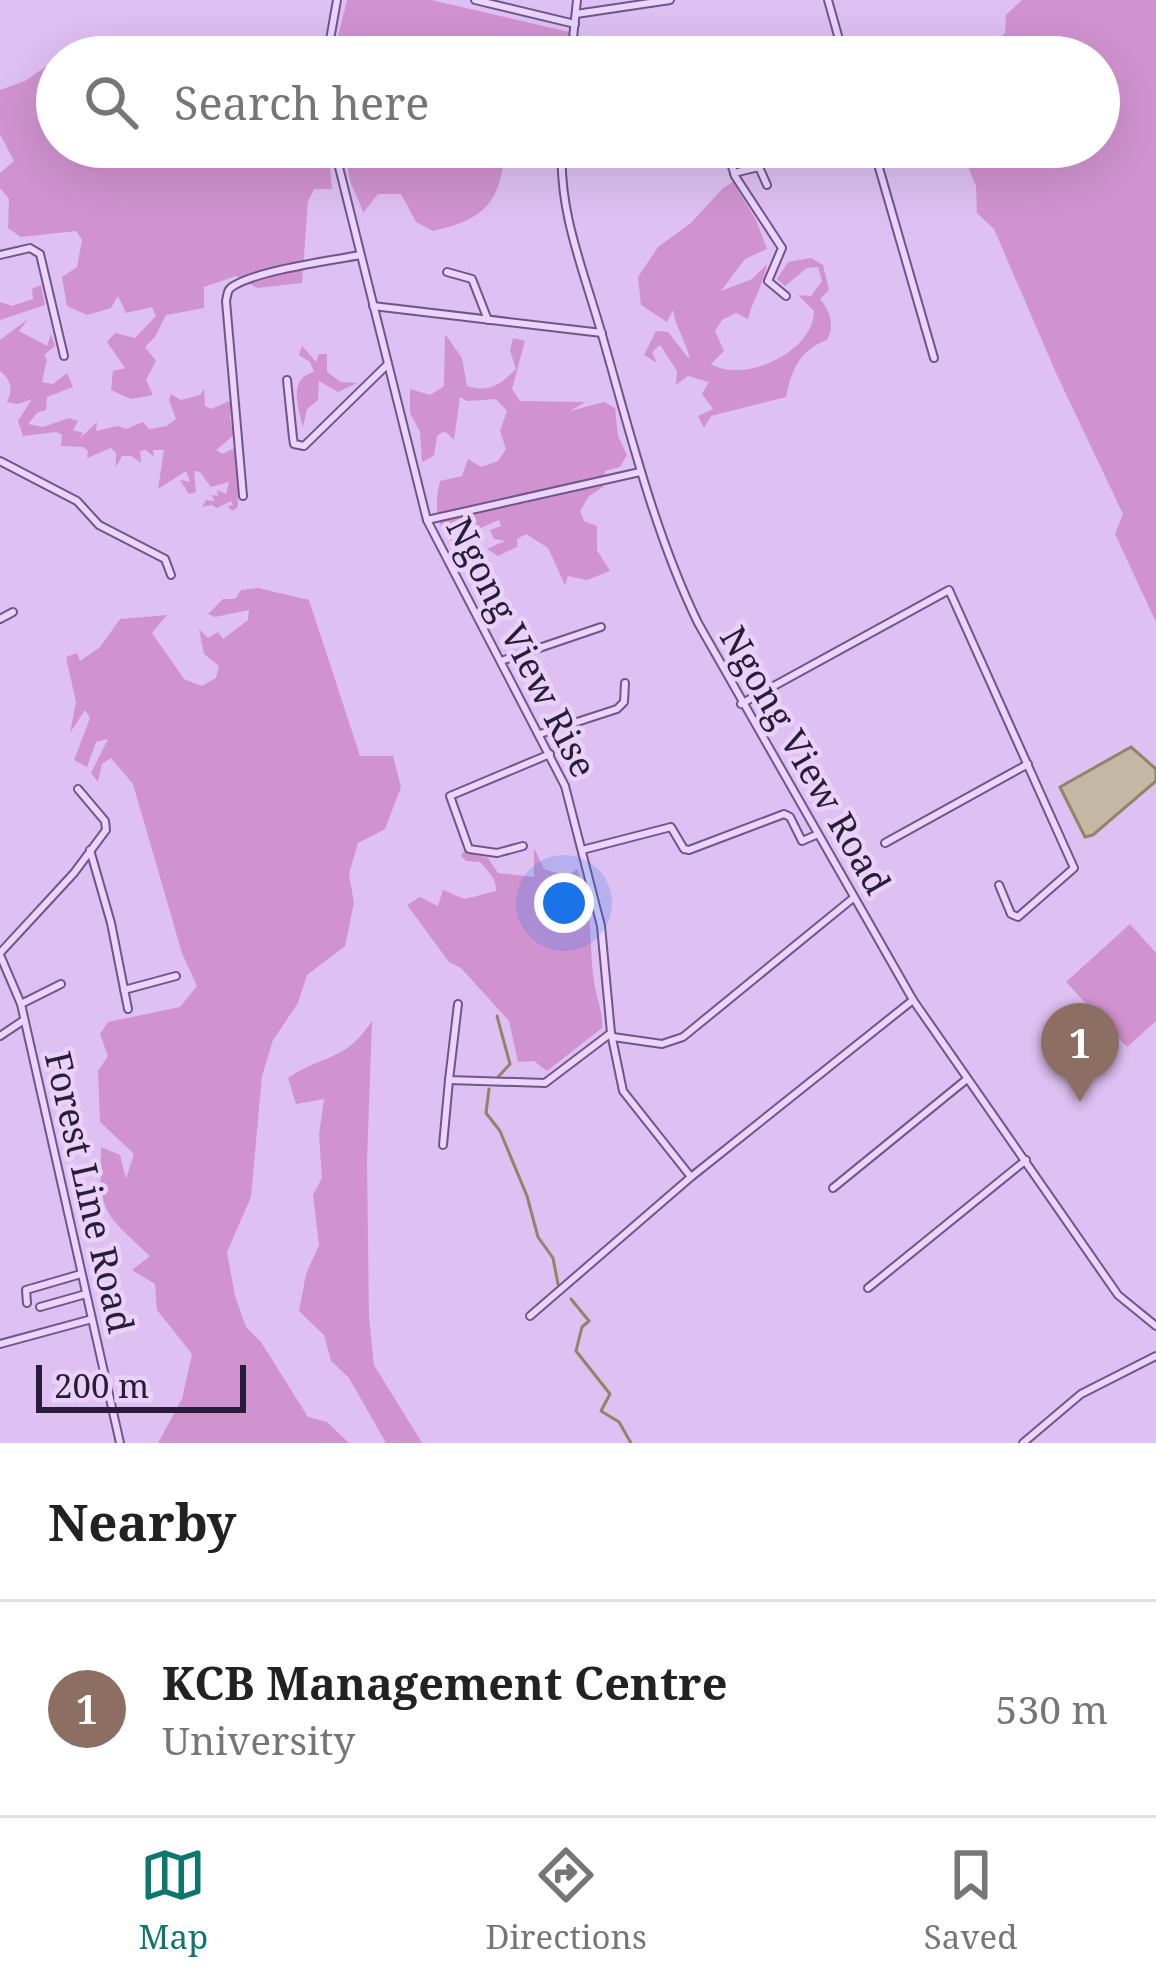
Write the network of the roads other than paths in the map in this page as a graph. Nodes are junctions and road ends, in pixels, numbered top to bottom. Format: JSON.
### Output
{"nodes":[{"id":1,"x":337,"y":0,"type":"edge"},
{"id":2,"x":475,"y":0,"type":"edge"},
{"id":3,"x":577,"y":0,"type":"edge"},
{"id":4,"x":670,"y":0,"type":"edge"},
{"id":5,"x":828,"y":0,"type":"edge"},
{"id":6,"x":576,"y":14,"type":"junction"},
{"id":7,"x":574,"y":25,"type":"junction"},
{"id":8,"x":331,"y":36,"type":"edge"},
{"id":9,"x":573,"y":36,"type":"edge"},
{"id":10,"x":838,"y":36,"type":"edge"},
{"id":11,"x":339,"y":168,"type":"edge"},
{"id":12,"x":563,"y":168,"type":"edge"},
{"id":13,"x":732,"y":168,"type":"edge"},
{"id":14,"x":755,"y":168,"type":"edge"},
{"id":15,"x":759,"y":168,"type":"edge"},
{"id":16,"x":879,"y":168,"type":"edge"},
{"id":17,"x":734,"y":173,"type":"junction"},
{"id":18,"x":767,"y":184,"type":"dead end"},
{"id":19,"x":0,"y":255,"type":"edge"},
{"id":20,"x":360,"y":255,"type":"junction"},
{"id":21,"x":448,"y":272,"type":"dead end"},
{"id":22,"x":787,"y":296,"type":"dead end"},
{"id":23,"x":373,"y":306,"type":"junction"},
{"id":24,"x":488,"y":320,"type":"junction"},
{"id":25,"x":602,"y":333,"type":"junction"},
{"id":26,"x":64,"y":356,"type":"dead end"},
{"id":27,"x":934,"y":358,"type":"dead end"},
{"id":28,"x":388,"y":364,"type":"junction"},
{"id":29,"x":287,"y":380,"type":"dead end"},
{"id":30,"x":0,"y":461,"type":"edge"},
{"id":31,"x":642,"y":471,"type":"junction"},
{"id":32,"x":243,"y":496,"type":"dead end"},
{"id":33,"x":427,"y":520,"type":"junction"},
{"id":34,"x":171,"y":575,"type":"dead end"},
{"id":35,"x":13,"y":612,"type":"dead end"},
{"id":36,"x":0,"y":619,"type":"edge"},
{"id":37,"x":601,"y":627,"type":"dead end"},
{"id":38,"x":501,"y":661,"type":"junction"},
{"id":39,"x":625,"y":683,"type":"dead end"},
{"id":40,"x":741,"y":704,"type":"junction"},
{"id":41,"x":540,"y":734,"type":"junction"},
{"id":42,"x":550,"y":754,"type":"junction"},
{"id":43,"x":1028,"y":764,"type":"junction"},
{"id":44,"x":78,"y":789,"type":"dead end"},
{"id":45,"x":816,"y":835,"type":"junction"},
{"id":46,"x":885,"y":843,"type":"dead end"},
{"id":47,"x":523,"y":845,"type":"dead end"},
{"id":48,"x":90,"y":850,"type":"junction"},
{"id":49,"x":582,"y":850,"type":"junction"},
{"id":50,"x":999,"y":885,"type":"dead end"},
{"id":51,"x":853,"y":898,"type":"junction"},
{"id":52,"x":0,"y":954,"type":"edge"},
{"id":53,"x":176,"y":976,"type":"dead end"},
{"id":54,"x":61,"y":984,"type":"dead end"},
{"id":55,"x":124,"y":990,"type":"junction"},
{"id":56,"x":913,"y":1000,"type":"junction"},
{"id":57,"x":21,"y":1004,"type":"junction"},
{"id":58,"x":458,"y":1004,"type":"dead end"},
{"id":59,"x":128,"y":1009,"type":"dead end"},
{"id":60,"x":24,"y":1020,"type":"junction"},
{"id":61,"x":612,"y":1035,"type":"junction"},
{"id":62,"x":0,"y":1036,"type":"edge"},
{"id":63,"x":967,"y":1078,"type":"junction"},
{"id":64,"x":449,"y":1080,"type":"junction"},
{"id":65,"x":443,"y":1145,"type":"dead end"},
{"id":66,"x":1027,"y":1160,"type":"junction"},
{"id":67,"x":692,"y":1178,"type":"junction"},
{"id":68,"x":833,"y":1188,"type":"dead end"},
{"id":69,"x":81,"y":1274,"type":"junction"},
{"id":70,"x":868,"y":1288,"type":"dead end"},
{"id":71,"x":86,"y":1294,"type":"junction"},
{"id":72,"x":27,"y":1303,"type":"dead end"},
{"id":73,"x":40,"y":1307,"type":"dead end"},
{"id":74,"x":530,"y":1316,"type":"dead end"},
{"id":75,"x":92,"y":1319,"type":"junction"},
{"id":76,"x":1156,"y":1326,"type":"edge"},
{"id":77,"x":0,"y":1344,"type":"edge"},
{"id":78,"x":1156,"y":1356,"type":"edge"},
{"id":79,"x":120,"y":1443,"type":"edge"},
{"id":80,"x":1023,"y":1443,"type":"edge"}],
"edges":[{"from":1,"to":8,"type":"street"},
{"from":2,"to":7,"type":"street"},
{"from":3,"to":6,"type":"street"},
{"from":4,"to":6,"type":"street"},
{"from":5,"to":10,"type":"street"},
{"from":6,"to":7,"type":"street"},
{"from":7,"to":9,"type":"street"},
{"from":11,"to":20,"type":"street","name":"Ngong View Rise"},
{"from":12,"to":25,"type":"street","name":"Ngong View Road"},
{"from":13,"to":17,"type":"street"},
{"from":14,"to":17,"type":"street"},
{"from":15,"to":18,"type":"street"},
{"from":16,"to":27,"type":"street"},
{"from":17,"to":22,"type":"street"},
{"from":19,"to":26,"type":"street"},
{"from":20,"to":23,"type":"street","name":"Ngong View Rise"},
{"from":20,"to":32,"type":"street"},
{"from":21,"to":24,"type":"street"},
{"from":23,"to":24,"type":"street"},
{"from":23,"to":28,"type":"street","name":"Ngong View Rise"},
{"from":24,"to":25,"type":"street"},
{"from":25,"to":31,"type":"street","name":"Ngong View Road"},
{"from":28,"to":29,"type":"street"},
{"from":28,"to":33,"type":"street","name":"Ngong View Rise"},
{"from":30,"to":34,"type":"street"},
{"from":31,"to":33,"type":"street"},
{"from":31,"to":40,"type":"street","name":"Ngong View Road"},
{"from":33,"to":38,"type":"street","name":"Ngong View Rise"},
{"from":35,"to":36,"type":"street"},
{"from":37,"to":38,"type":"street"},
{"from":38,"to":41,"type":"street","name":"Ngong View Rise"},
{"from":39,"to":41,"type":"street"},
{"from":40,"to":43,"type":"street"},
{"from":40,"to":45,"type":"street","name":"Ngong View Road"},
{"from":41,"to":42,"type":"street","name":"Ngong View Rise"},
{"from":42,"to":47,"type":"street"},
{"from":42,"to":49,"type":"street","name":"Ngong View Rise"},
{"from":43,"to":46,"type":"street"},
{"from":43,"to":50,"type":"street"},
{"from":44,"to":48,"type":"street"},
{"from":45,"to":49,"type":"street"},
{"from":45,"to":51,"type":"street","name":"Ngong View Road"},
{"from":48,"to":52,"type":"street"},
{"from":48,"to":55,"type":"street"},
{"from":49,"to":61,"type":"street","name":"Ngong View Rise"},
{"from":51,"to":56,"type":"street","name":"Ngong View Road"},
{"from":51,"to":61,"type":"street"},
{"from":52,"to":57,"type":"street","name":"Forest Line Road"},
{"from":53,"to":55,"type":"street"},
{"from":54,"to":57,"type":"street"},
{"from":55,"to":59,"type":"street"},
{"from":56,"to":63,"type":"street","name":"Ngong View Road"},
{"from":56,"to":67,"type":"street"},
{"from":57,"to":60,"type":"street","name":"Forest Line Road"},
{"from":58,"to":64,"type":"street"},
{"from":60,"to":62,"type":"street"},
{"from":60,"to":69,"type":"street","name":"Forest Line Road"},
{"from":61,"to":64,"type":"street"},
{"from":61,"to":67,"type":"street","name":"Ngong View Rise"},
{"from":63,"to":66,"type":"street","name":"Ngong View Road"},
{"from":63,"to":68,"type":"street"},
{"from":64,"to":65,"type":"street"},
{"from":66,"to":70,"type":"street"},
{"from":66,"to":76,"type":"street","name":"Ngong View Road"},
{"from":67,"to":74,"type":"street"},
{"from":69,"to":71,"type":"street","name":"Forest Line Road"},
{"from":69,"to":72,"type":"street"},
{"from":71,"to":73,"type":"street"},
{"from":71,"to":75,"type":"street","name":"Forest Line Road"},
{"from":75,"to":77,"type":"street"},
{"from":75,"to":79,"type":"street","name":"Forest Line Road"},
{"from":78,"to":80,"type":"street"}]}
